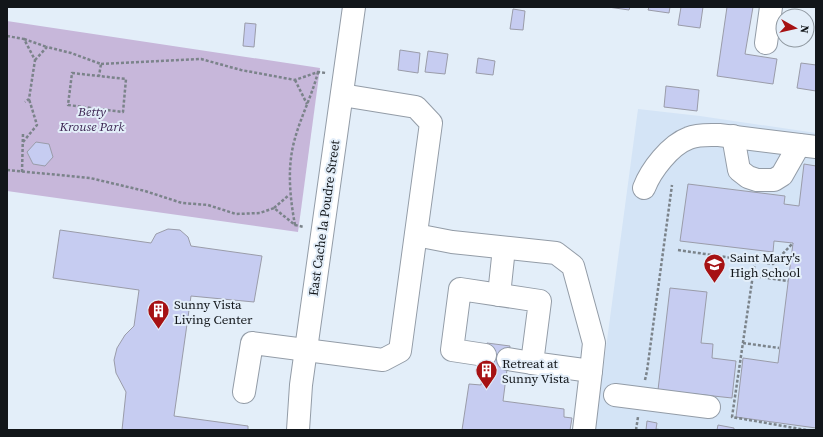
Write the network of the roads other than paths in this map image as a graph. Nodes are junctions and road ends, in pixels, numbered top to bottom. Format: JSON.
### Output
{"nodes":[{"id":1,"x":354,"y":7,"type":"edge"},
{"id":2,"x":771,"y":7,"type":"edge"},
{"id":3,"x":766,"y":43,"type":"dead end"},
{"id":4,"x":342,"y":95,"type":"junction"},
{"id":5,"x":733,"y":136,"type":"junction"},
{"id":6,"x":808,"y":146,"type":"edge"},
{"id":7,"x":644,"y":188,"type":"dead end"},
{"id":8,"x":416,"y":235,"type":"junction"},
{"id":9,"x":504,"y":248,"type":"junction"},
{"id":10,"x":500,"y":295,"type":"junction"},
{"id":11,"x":306,"y":351,"type":"junction"},
{"id":12,"x":485,"y":356,"type":"dead end"},
{"id":13,"x":508,"y":359,"type":"dead end"},
{"id":14,"x":532,"y":363,"type":"junction"},
{"id":15,"x":591,"y":371,"type":"junction"},
{"id":16,"x":244,"y":392,"type":"dead end"},
{"id":17,"x":615,"y":395,"type":"dead end"},
{"id":18,"x":708,"y":407,"type":"dead end"},
{"id":19,"x":298,"y":430,"type":"edge"},
{"id":20,"x":584,"y":430,"type":"edge"}],
"edges":[{"from":1,"to":4,"type":"street","name":"East Cache la Poudre Street"},
{"from":2,"to":3,"type":"street"},
{"from":4,"to":8,"type":"street"},
{"from":4,"to":11,"type":"street","name":"East Cache la Poudre Street"},
{"from":5,"to":6,"type":"street"},
{"from":5,"to":6,"type":"street"},
{"from":5,"to":7,"type":"street"},
{"from":8,"to":9,"type":"street"},
{"from":8,"to":11,"type":"street"},
{"from":9,"to":10,"type":"street"},
{"from":9,"to":15,"type":"street"},
{"from":10,"to":12,"type":"street"},
{"from":10,"to":14,"type":"street"},
{"from":11,"to":16,"type":"street"},
{"from":11,"to":19,"type":"street","name":"East Cache la Poudre Street"},
{"from":13,"to":14,"type":"street"},
{"from":14,"to":15,"type":"street"},
{"from":15,"to":20,"type":"street"},
{"from":17,"to":18,"type":"street"}]}
